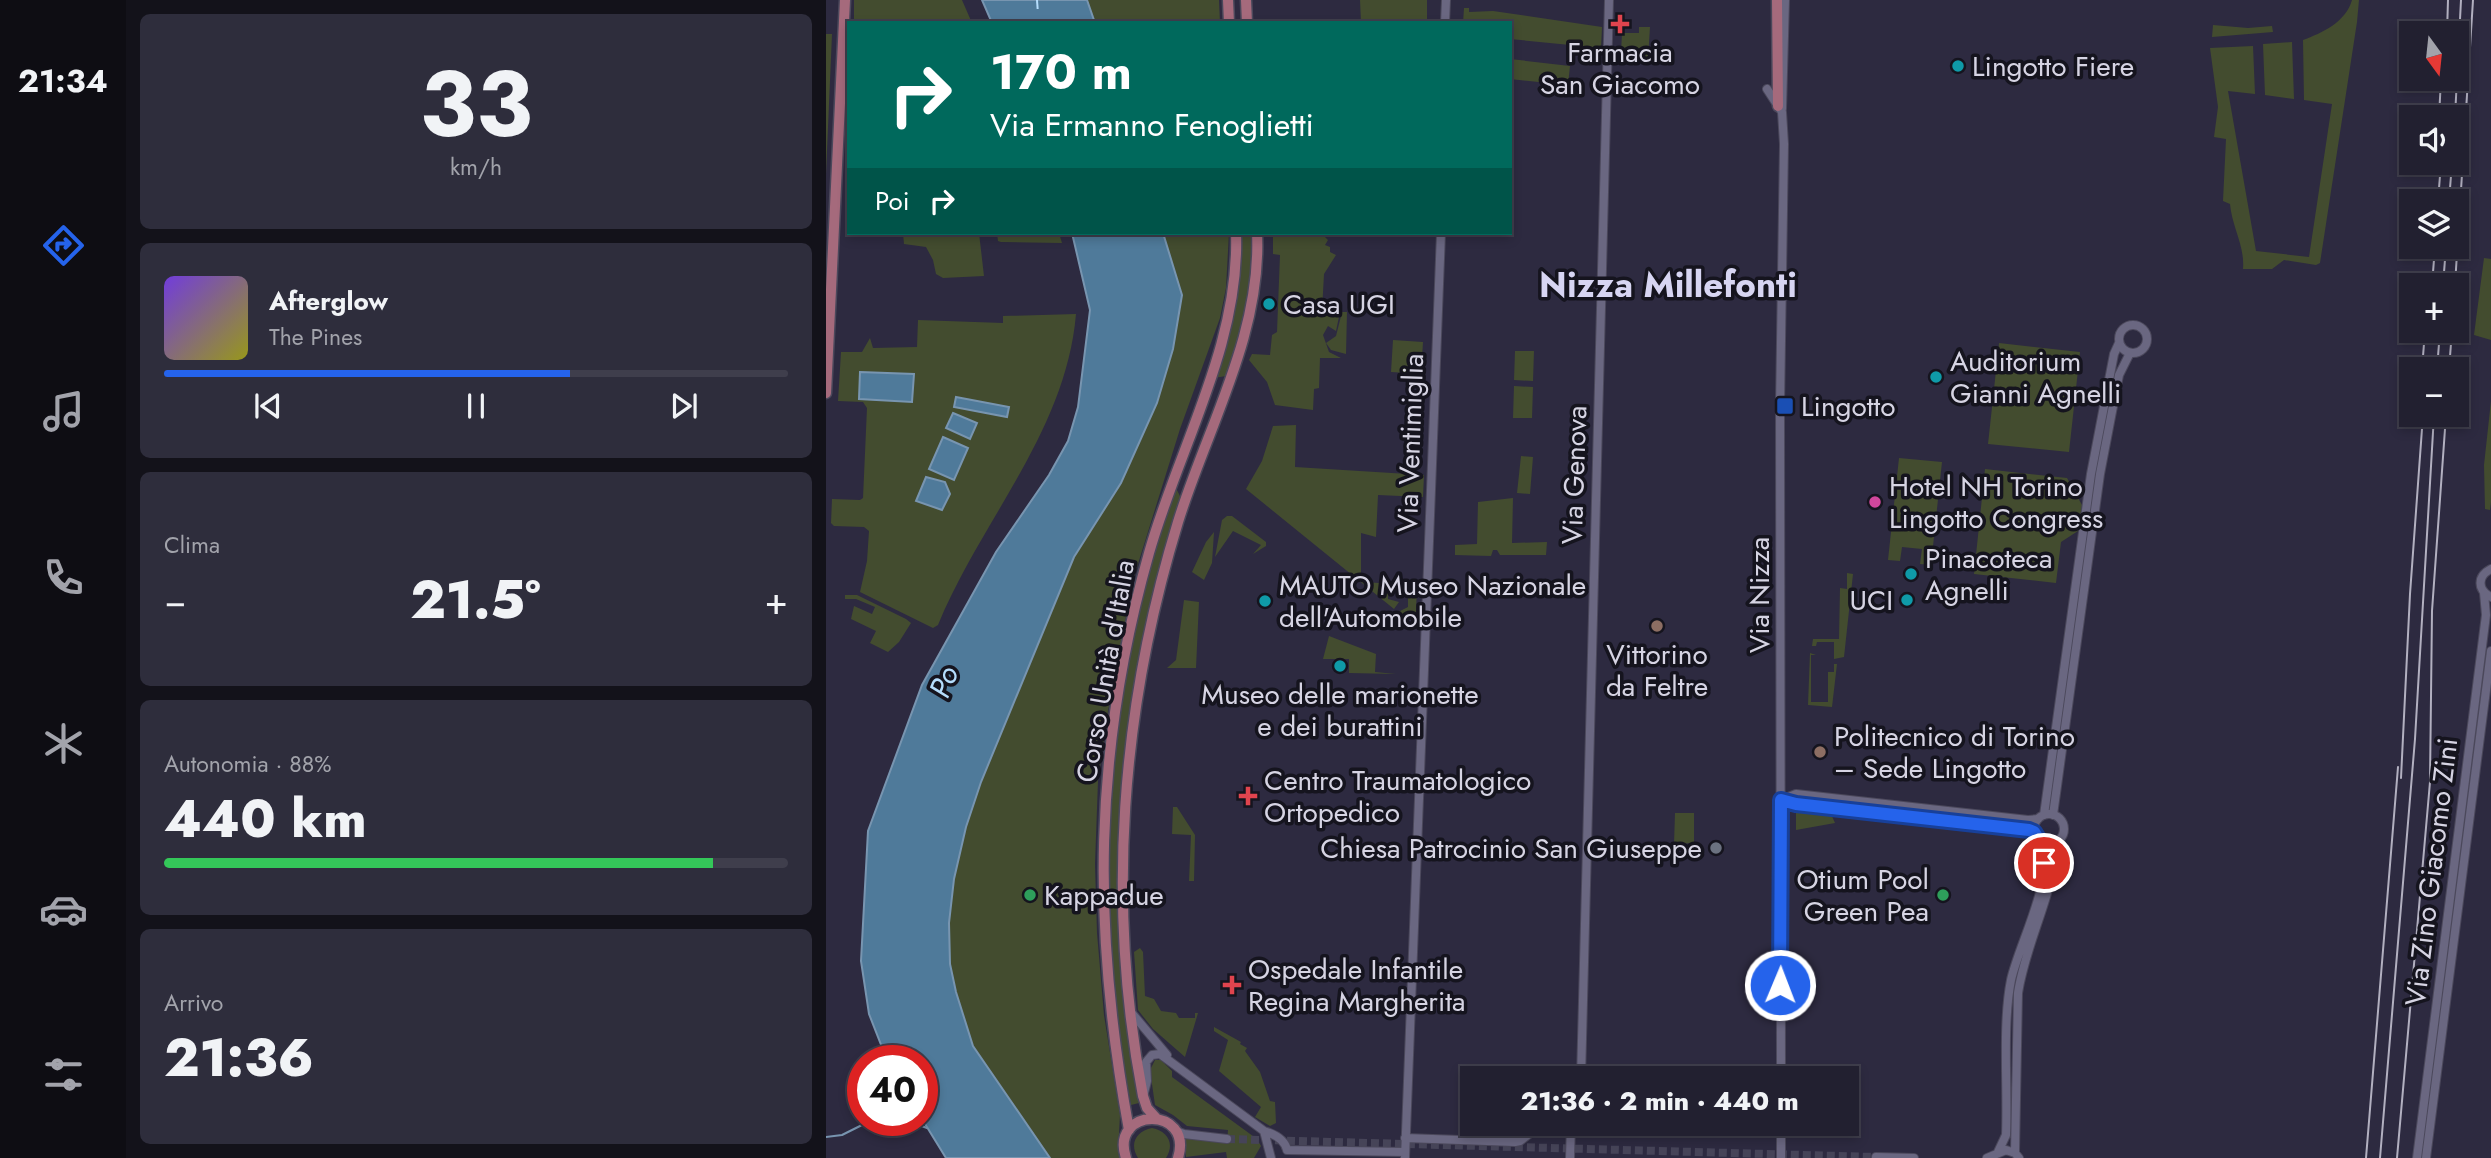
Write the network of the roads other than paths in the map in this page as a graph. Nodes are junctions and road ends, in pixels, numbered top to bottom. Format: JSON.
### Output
{"nodes":[{"id":1,"x":845,"y":0,"type":"edge"},
{"id":2,"x":1228,"y":0,"type":"edge"},
{"id":3,"x":1246,"y":0,"type":"edge"},
{"id":4,"x":1446,"y":0,"type":"edge"},
{"id":5,"x":1609,"y":0,"type":"edge"},
{"id":6,"x":1777,"y":0,"type":"edge"},
{"id":7,"x":1785,"y":0,"type":"edge"},
{"id":8,"x":1229,"y":21,"type":"edge"},
{"id":9,"x":1247,"y":21,"type":"edge"},
{"id":10,"x":1445,"y":21,"type":"edge"},
{"id":11,"x":1766,"y":89,"type":"dead end"},
{"id":12,"x":1780,"y":109,"type":"junction"},
{"id":13,"x":1236,"y":235,"type":"edge"},
{"id":14,"x":1256,"y":235,"type":"edge"},
{"id":15,"x":1441,"y":235,"type":"edge"},
{"id":16,"x":2119,"y":343,"type":"junction"},
{"id":17,"x":2130,"y":353,"type":"junction"},
{"id":18,"x":1205,"y":390,"type":"junction"},
{"id":19,"x":826,"y":393,"type":"edge"},
{"id":20,"x":1186,"y":497,"type":"junction"},
{"id":21,"x":2490,"y":568,"type":"edge"},
{"id":22,"x":2488,"y":595,"type":"edge"},
{"id":23,"x":2491,"y":651,"type":"edge"},
{"id":24,"x":1781,"y":800,"type":"junction"},
{"id":25,"x":2045,"y":816,"type":"junction"},
{"id":26,"x":2034,"y":832,"type":"junction"},
{"id":27,"x":2040,"y":841,"type":"junction"},
{"id":28,"x":2057,"y":841,"type":"junction"},
{"id":29,"x":1129,"y":1010,"type":"junction"},
{"id":30,"x":1174,"y":1062,"type":"junction"},
{"id":31,"x":1581,"y":1066,"type":"edge"},
{"id":32,"x":1781,"y":1066,"type":"edge"},
{"id":33,"x":1143,"y":1096,"type":"junction"},
{"id":34,"x":1156,"y":1118,"type":"junction"},
{"id":35,"x":1129,"y":1130,"type":"junction"},
{"id":36,"x":1176,"y":1130,"type":"junction"},
{"id":37,"x":1264,"y":1130,"type":"junction"},
{"id":38,"x":1526,"y":1136,"type":"edge"},
{"id":39,"x":1571,"y":1136,"type":"edge"},
{"id":40,"x":1781,"y":1136,"type":"edge"},
{"id":41,"x":1405,"y":1138,"type":"junction"},
{"id":42,"x":1227,"y":1139,"type":"tunnel mouth"},
{"id":43,"x":1280,"y":1140,"type":"junction"},
{"id":44,"x":1268,"y":1145,"type":"junction"},
{"id":45,"x":1998,"y":1152,"type":"junction"},
{"id":46,"x":1285,"y":1154,"type":"edge"},
{"id":47,"x":1405,"y":1155,"type":"edge"},
{"id":48,"x":2017,"y":1155,"type":"edge"},
{"id":49,"x":1876,"y":1157,"type":"edge"},
{"id":50,"x":1126,"y":1158,"type":"edge"},
{"id":51,"x":1178,"y":1158,"type":"edge"},
{"id":52,"x":1271,"y":1158,"type":"edge"},
{"id":53,"x":1570,"y":1158,"type":"edge"},
{"id":54,"x":1781,"y":1158,"type":"edge"},
{"id":55,"x":1914,"y":1158,"type":"edge"},
{"id":56,"x":1987,"y":1158,"type":"edge"},
{"id":57,"x":2417,"y":1158,"type":"edge"},
{"id":58,"x":2426,"y":1158,"type":"edge"}],
"edges":[{"from":1,"to":19,"type":"main road"},
{"from":2,"to":8,"type":"main road"},
{"from":3,"to":9,"type":"main road"},
{"from":4,"to":10,"type":"street"},
{"from":5,"to":31,"type":"street","name":"Via Genova"},
{"from":6,"to":12,"type":"main road"},
{"from":7,"to":12,"type":"street","name":"Via Nizza"},
{"from":11,"to":12,"type":"street"},
{"from":12,"to":24,"type":"street","name":"Via Nizza"},
{"from":13,"to":18,"type":"main road","name":"Corso Unità d'Italia"},
{"from":14,"to":20,"type":"main road","name":"Corso Unità d'Italia"},
{"from":15,"to":41,"type":"street","name":"Via Ventimiglia"},
{"from":16,"to":17,"type":"street"},
{"from":16,"to":17,"type":"street"},
{"from":16,"to":25,"type":"street"},
{"from":17,"to":25,"type":"street"},
{"from":18,"to":20,"type":"main road"},
{"from":18,"to":35,"type":"main road","name":"Corso Unità d'Italia"},
{"from":20,"to":29,"type":"main road","name":"Corso Unità d'Italia"},
{"from":21,"to":22,"type":"street","name":"Via Zino Giacomo Zini"},
{"from":22,"to":57,"type":"street","name":"Via Zino Giacomo Zini"},
{"from":23,"to":58,"type":"street","name":"Via Zino Giacomo Zini"},
{"from":24,"to":25,"type":"street"},
{"from":24,"to":26,"type":"street"},
{"from":24,"to":32,"type":"street","name":"Via Nizza"},
{"from":25,"to":26,"type":"street"},
{"from":25,"to":28,"type":"street"},
{"from":26,"to":27,"type":"street"},
{"from":27,"to":28,"type":"street"},
{"from":27,"to":45,"type":"street"},
{"from":28,"to":48,"type":"street"},
{"from":29,"to":30,"type":"street"},
{"from":29,"to":33,"type":"main road","name":"Corso Unità d'Italia"},
{"from":30,"to":33,"type":"street"},
{"from":30,"to":37,"type":"street"},
{"from":33,"to":34,"type":"main road","name":"Corso Unità d'Italia"},
{"from":34,"to":35,"type":"main road"},
{"from":34,"to":36,"type":"main road"},
{"from":35,"to":50,"type":"main road","name":"Corso Unità d'Italia"},
{"from":36,"to":42,"type":"street"},
{"from":36,"to":51,"type":"main road"},
{"from":37,"to":43,"type":"street"},
{"from":37,"to":44,"type":"street"},
{"from":38,"to":41,"type":"street"},
{"from":39,"to":53,"type":"street"},
{"from":40,"to":54,"type":"street"},
{"from":41,"to":47,"type":"street","name":"Via Ventimiglia"},
{"from":43,"to":44,"type":"street"},
{"from":43,"to":46,"type":"street"},
{"from":44,"to":52,"type":"street"},
{"from":45,"to":48,"type":"street"},
{"from":45,"to":56,"type":"street"},
{"from":46,"to":47,"type":"street"},
{"from":49,"to":55,"type":"street"}]}
